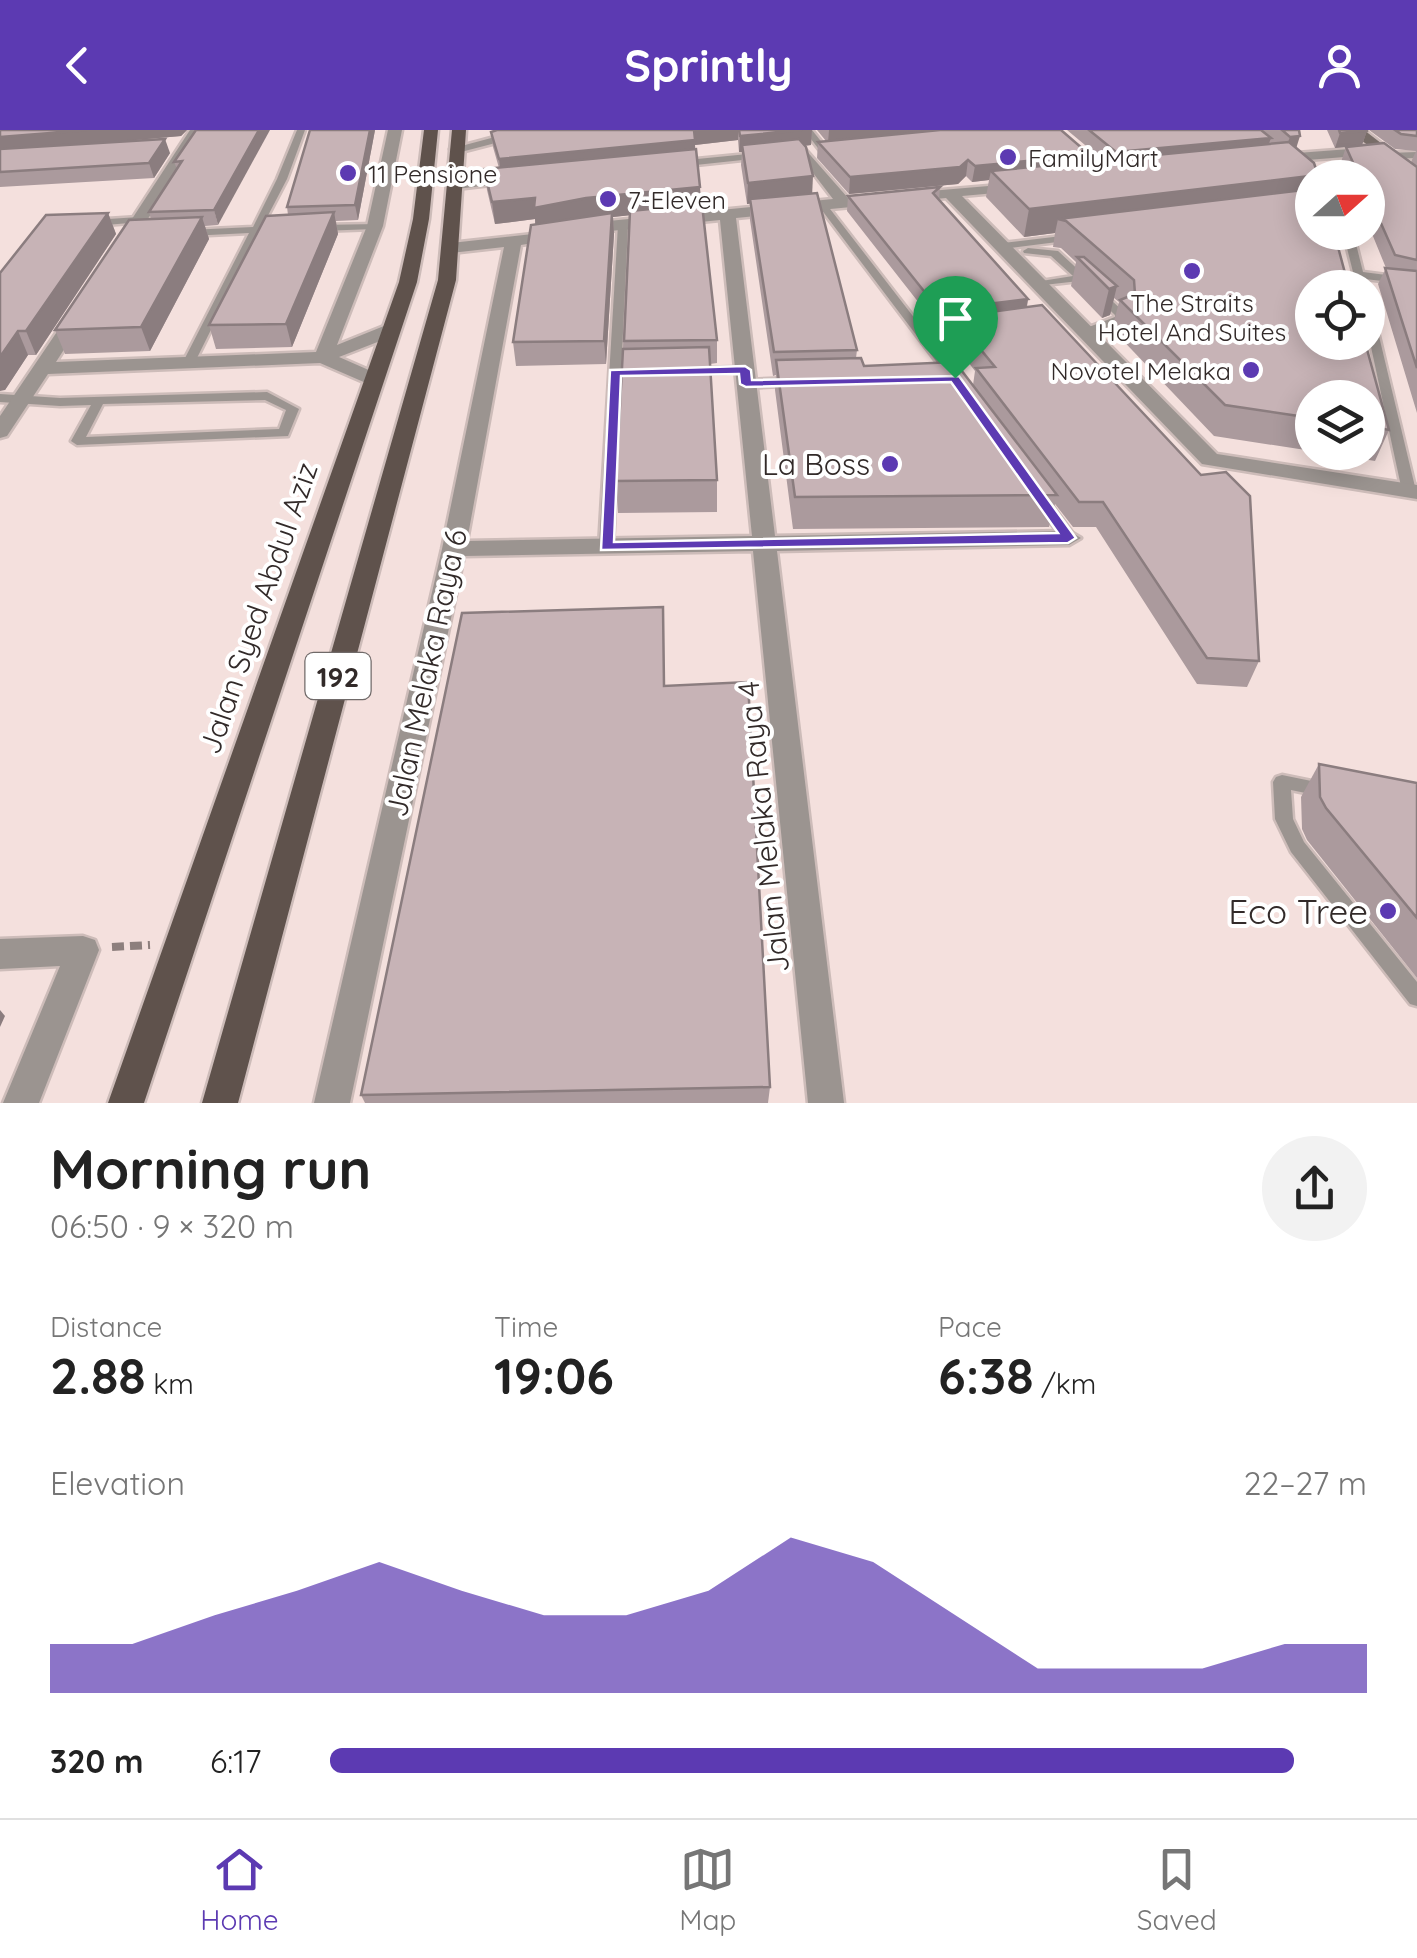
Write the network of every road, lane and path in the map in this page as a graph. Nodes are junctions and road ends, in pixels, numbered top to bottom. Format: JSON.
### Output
{"nodes":[{"id":1,"x":300,"y":130,"type":"edge"},
{"id":2,"x":395,"y":130,"type":"edge"},
{"id":3,"x":430,"y":130,"type":"edge"},
{"id":4,"x":459,"y":130,"type":"edge"},
{"id":5,"x":539,"y":130,"type":"edge"},
{"id":6,"x":808,"y":130,"type":"edge"},
{"id":7,"x":1354,"y":130,"type":"edge"},
{"id":8,"x":192,"y":137,"type":"edge"},
{"id":9,"x":168,"y":146,"type":"edge"},
{"id":10,"x":456,"y":148,"type":"junction"},
{"id":11,"x":843,"y":148,"type":"edge"},
{"id":12,"x":824,"y":150,"type":"junction"},
{"id":13,"x":804,"y":152,"type":"junction"},
{"id":14,"x":1262,"y":152,"type":"edge"},
{"id":15,"x":1384,"y":153,"type":"junction"},
{"id":16,"x":785,"y":154,"type":"edge"},
{"id":17,"x":1417,"y":155,"type":"edge"},
{"id":18,"x":765,"y":156,"type":"edge"},
{"id":19,"x":669,"y":165,"type":"edge"},
{"id":20,"x":1417,"y":178,"type":"edge"},
{"id":21,"x":514,"y":180,"type":"edge"},
{"id":22,"x":1028,"y":185,"type":"edge"},
{"id":23,"x":456,"y":186,"type":"junction"},
{"id":24,"x":950,"y":193,"type":"junction"},
{"id":25,"x":845,"y":205,"type":"junction"},
{"id":26,"x":824,"y":207,"type":"junction"},
{"id":27,"x":728,"y":216,"type":"junction"},
{"id":28,"x":82,"y":224,"type":"edge"},
{"id":29,"x":374,"y":226,"type":"junction"},
{"id":30,"x":623,"y":226,"type":"junction"},
{"id":31,"x":315,"y":228,"type":"edge"},
{"id":32,"x":588,"y":228,"type":"junction"},
{"id":33,"x":138,"y":230,"type":"junction"},
{"id":34,"x":255,"y":230,"type":"junction"},
{"id":35,"x":275,"y":230,"type":"edge"},
{"id":36,"x":183,"y":233,"type":"edge"},
{"id":37,"x":1081,"y":236,"type":"edge"},
{"id":38,"x":452,"y":242,"type":"junction"},
{"id":39,"x":512,"y":242,"type":"junction"},
{"id":40,"x":1006,"y":249,"type":"junction"},
{"id":41,"x":107,"y":268,"type":"edge"},
{"id":42,"x":1082,"y":278,"type":"junction"},
{"id":43,"x":1385,"y":281,"type":"edge"},
{"id":44,"x":1417,"y":282,"type":"edge"},
{"id":45,"x":1040,"y":284,"type":"junction"},
{"id":46,"x":86,"y":302,"type":"edge"},
{"id":47,"x":979,"y":329,"type":"edge"},
{"id":48,"x":391,"y":330,"type":"junction"},
{"id":49,"x":1085,"y":332,"type":"junction"},
{"id":50,"x":924,"y":337,"type":"junction"},
{"id":51,"x":323,"y":357,"type":"junction"},
{"id":52,"x":1380,"y":360,"type":"edge"},
{"id":53,"x":189,"y":362,"type":"junction"},
{"id":54,"x":42,"y":368,"type":"junction"},
{"id":55,"x":670,"y":371,"type":"edge"},
{"id":56,"x":614,"y":372,"type":"junction"},
{"id":57,"x":633,"y":372,"type":"edge"},
{"id":58,"x":746,"y":377,"type":"junction"},
{"id":59,"x":955,"y":378,"type":"junction"},
{"id":60,"x":373,"y":379,"type":"junction"},
{"id":61,"x":936,"y":379,"type":"edge"},
{"id":62,"x":803,"y":382,"type":"edge"},
{"id":63,"x":966,"y":394,"type":"edge"},
{"id":64,"x":11,"y":399,"type":"edge"},
{"id":65,"x":99,"y":401,"type":"junction"},
{"id":66,"x":0,"y":432,"type":"edge"},
{"id":67,"x":1034,"y":490,"type":"edge"},
{"id":68,"x":1413,"y":492,"type":"edge"},
{"id":69,"x":1068,"y":538,"type":"joint"},
{"id":70,"x":764,"y":545,"type":"junction"},
{"id":71,"x":606,"y":547,"type":"junction"},
{"id":72,"x":454,"y":549,"type":"junction"},
{"id":73,"x":1340,"y":794,"type":"edge"},
{"id":74,"x":181,"y":942,"type":"junction"},
{"id":75,"x":83,"y":950,"type":"junction"},
{"id":76,"x":0,"y":954,"type":"edge"},
{"id":77,"x":1417,"y":997,"type":"edge"},
{"id":78,"x":20,"y":1103,"type":"edge"},
{"id":79,"x":126,"y":1103,"type":"edge"},
{"id":80,"x":220,"y":1103,"type":"edge"},
{"id":81,"x":332,"y":1103,"type":"edge"},
{"id":82,"x":826,"y":1103,"type":"edge"}],
"edges":[{"from":1,"to":34,"type":"lane"},
{"from":2,"to":29,"type":"street"},
{"from":3,"to":48,"type":"main road","name":"Jalan Syed Abdul Aziz","number":"192"},
{"from":4,"to":10,"type":"main road","number":"192"},
{"from":5,"to":10,"type":"street"},
{"from":6,"to":12,"type":"lane"},
{"from":7,"to":15,"type":"main road"},
{"from":8,"to":9,"type":"street"},
{"from":8,"to":33,"type":"street"},
{"from":10,"to":23,"type":"main road","number":"192"},
{"from":11,"to":12,"type":"lane"},
{"from":12,"to":13,"type":"lane"},
{"from":13,"to":16,"type":"lane"},
{"from":13,"to":25,"type":"street"},
{"from":14,"to":15,"type":"street"},
{"from":15,"to":17,"type":"lane"},
{"from":15,"to":20,"type":"main road"},
{"from":18,"to":19,"type":"lane"},
{"from":21,"to":23,"type":"lane"},
{"from":22,"to":24,"type":"street"},
{"from":23,"to":38,"type":"main road","number":"192"},
{"from":24,"to":25,"type":"street"},
{"from":24,"to":40,"type":"street"},
{"from":25,"to":26,"type":"street"},
{"from":26,"to":27,"type":"street"},
{"from":26,"to":50,"type":"lane"},
{"from":27,"to":30,"type":"street"},
{"from":27,"to":58,"type":"street","name":"Jalan Melaka Raya 4"},
{"from":28,"to":33,"type":"lane"},
{"from":29,"to":31,"type":"lane"},
{"from":29,"to":51,"type":"street"},
{"from":30,"to":32,"type":"street"},
{"from":30,"to":56,"type":"lane"},
{"from":32,"to":38,"type":"street"},
{"from":32,"to":39,"type":"street"},
{"from":33,"to":41,"type":"street"},
{"from":34,"to":35,"type":"lane"},
{"from":34,"to":36,"type":"lane"},
{"from":34,"to":53,"type":"lane"},
{"from":37,"to":40,"type":"lane"},
{"from":38,"to":39,"type":"street"},
{"from":38,"to":80,"type":"main road","number":"192"},
{"from":39,"to":72,"type":"street","name":"Jalan Melaka Raya 6"},
{"from":40,"to":42,"type":"lane"},
{"from":40,"to":45,"type":"street"},
{"from":42,"to":45,"type":"lane"},
{"from":42,"to":49,"type":"lane"},
{"from":43,"to":44,"type":"lane"},
{"from":45,"to":49,"type":"street"},
{"from":46,"to":54,"type":"street"},
{"from":47,"to":50,"type":"lane"},
{"from":48,"to":51,"type":"street"},
{"from":48,"to":60,"type":"main road","name":"Jalan Syed Abdul Aziz","number":"192"},
{"from":49,"to":68,"type":"street"},
{"from":50,"to":59,"type":"lane"},
{"from":51,"to":53,"type":"street"},
{"from":51,"to":60,"type":"street"},
{"from":52,"to":68,"type":"lane"},
{"from":53,"to":54,"type":"street"},
{"from":54,"to":64,"type":"street"},
{"from":55,"to":58,"type":"lane"},
{"from":56,"to":57,"type":"lane"},
{"from":56,"to":71,"type":"lane"},
{"from":58,"to":62,"type":"lane"},
{"from":58,"to":70,"type":"street","name":"Jalan Melaka Raya 4"},
{"from":59,"to":61,"type":"lane"},
{"from":59,"to":63,"type":"lane"},
{"from":60,"to":74,"type":"main road","name":"Jalan Syed Abdul Aziz","number":"192"},
{"from":64,"to":65,"type":"lane"},
{"from":64,"to":66,"type":"street"},
{"from":65,"to":65,"type":"lane"},
{"from":67,"to":69,"type":"lane"},
{"from":69,"to":70,"type":"street"},
{"from":70,"to":71,"type":"street"},
{"from":70,"to":82,"type":"street","name":"Jalan Melaka Raya 4"},
{"from":71,"to":72,"type":"street"},
{"from":72,"to":81,"type":"street","name":"Jalan Melaka Raya 6"},
{"from":73,"to":77,"type":"lane"},
{"from":74,"to":75,"type":"path"},
{"from":74,"to":79,"type":"main road","name":"Jalan Syed Abdul Aziz","number":"192"},
{"from":75,"to":76,"type":"street"},
{"from":75,"to":78,"type":"street"}]}
